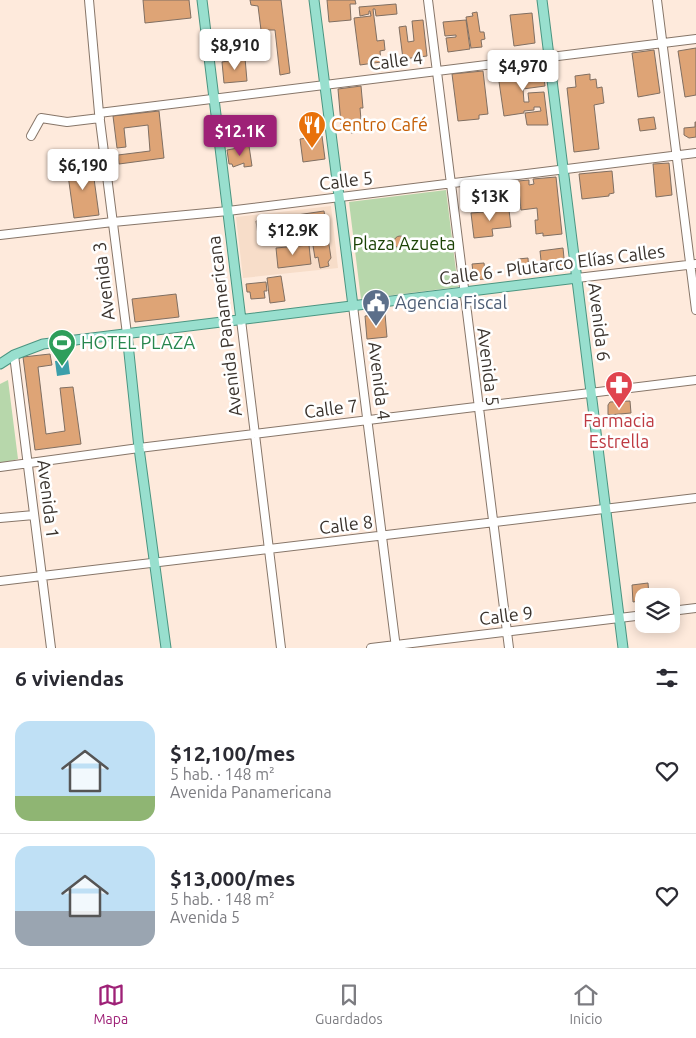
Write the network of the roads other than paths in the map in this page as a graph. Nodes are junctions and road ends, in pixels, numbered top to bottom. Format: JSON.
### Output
{"nodes":[{"id":1,"x":89,"y":0,"type":"edge"},
{"id":2,"x":202,"y":0,"type":"edge"},
{"id":3,"x":314,"y":0,"type":"edge"},
{"id":4,"x":428,"y":0,"type":"edge"},
{"id":5,"x":542,"y":0,"type":"edge"},
{"id":6,"x":657,"y":0,"type":"edge"},
{"id":7,"x":696,"y":39,"type":"edge"},
{"id":8,"x":662,"y":43,"type":"junction"},
{"id":9,"x":549,"y":57,"type":"junction"},
{"id":10,"x":437,"y":71,"type":"junction"},
{"id":11,"x":325,"y":85,"type":"junction"},
{"id":12,"x":214,"y":99,"type":"junction"},
{"id":13,"x":100,"y":116,"type":"junction"},
{"id":14,"x":31,"y":136,"type":"dead end"},
{"id":15,"x":696,"y":153,"type":"edge"},
{"id":16,"x":676,"y":155,"type":"junction"},
{"id":17,"x":563,"y":169,"type":"junction"},
{"id":18,"x":451,"y":183,"type":"junction"},
{"id":19,"x":339,"y":197,"type":"junction"},
{"id":20,"x":228,"y":211,"type":"junction"},
{"id":21,"x":113,"y":222,"type":"junction"},
{"id":22,"x":0,"y":235,"type":"edge"},
{"id":23,"x":693,"y":264,"type":"edge"},
{"id":24,"x":577,"y":278,"type":"junction"},
{"id":25,"x":464,"y":292,"type":"junction"},
{"id":26,"x":353,"y":306,"type":"junction"},
{"id":27,"x":696,"y":310,"type":"edge"},
{"id":28,"x":240,"y":320,"type":"junction"},
{"id":29,"x":127,"y":334,"type":"junction"},
{"id":30,"x":14,"y":355,"type":"junction"},
{"id":31,"x":0,"y":364,"type":"edge"},
{"id":32,"x":696,"y":380,"type":"edge"},
{"id":33,"x":591,"y":393,"type":"junction"},
{"id":34,"x":478,"y":406,"type":"junction"},
{"id":35,"x":368,"y":420,"type":"junction"},
{"id":36,"x":254,"y":434,"type":"junction"},
{"id":37,"x":139,"y":448,"type":"junction"},
{"id":38,"x":28,"y":462,"type":"junction"},
{"id":39,"x":0,"y":467,"type":"edge"},
{"id":40,"x":696,"y":498,"type":"edge"},
{"id":41,"x":606,"y":509,"type":"junction"},
{"id":42,"x":34,"y":515,"type":"junction"},
{"id":43,"x":0,"y":518,"type":"edge"},
{"id":44,"x":494,"y":523,"type":"junction"},
{"id":45,"x":382,"y":536,"type":"junction"},
{"id":46,"x":269,"y":550,"type":"junction"},
{"id":47,"x":155,"y":563,"type":"junction"},
{"id":48,"x":42,"y":577,"type":"junction"},
{"id":49,"x":0,"y":581,"type":"edge"},
{"id":50,"x":696,"y":608,"type":"edge"},
{"id":51,"x":680,"y":610,"type":"edge"},
{"id":52,"x":635,"y":616,"type":"edge"},
{"id":53,"x":619,"y":618,"type":"junction"},
{"id":54,"x":507,"y":631,"type":"junction"},
{"id":55,"x":396,"y":646,"type":"edge"},
{"id":56,"x":51,"y":648,"type":"edge"},
{"id":57,"x":166,"y":648,"type":"edge"},
{"id":58,"x":281,"y":648,"type":"edge"},
{"id":59,"x":372,"y":648,"type":"edge"},
{"id":60,"x":509,"y":648,"type":"edge"},
{"id":61,"x":623,"y":648,"type":"edge"}],
"edges":[{"from":1,"to":13,"type":"street","name":"Avenida 3"},
{"from":2,"to":12,"type":"main road","name":"Avenida Panamericana"},
{"from":3,"to":11,"type":"main road","name":"Avenida 4"},
{"from":4,"to":10,"type":"street","name":"Avenida 5"},
{"from":5,"to":9,"type":"main road","name":"Avenida 6"},
{"from":6,"to":8,"type":"street"},
{"from":7,"to":8,"type":"street","name":"Calle 4"},
{"from":8,"to":9,"type":"street","name":"Calle 4"},
{"from":8,"to":16,"type":"street"},
{"from":9,"to":10,"type":"street","name":"Calle 4"},
{"from":9,"to":17,"type":"main road","name":"Avenida 6"},
{"from":10,"to":11,"type":"street","name":"Calle 4"},
{"from":10,"to":18,"type":"street","name":"Avenida 5"},
{"from":11,"to":12,"type":"street","name":"Calle 4"},
{"from":11,"to":19,"type":"main road","name":"Avenida 4"},
{"from":12,"to":13,"type":"street","name":"Calle 4"},
{"from":12,"to":20,"type":"main road","name":"Avenida Panamericana"},
{"from":13,"to":14,"type":"street","name":"Calle 4"},
{"from":13,"to":21,"type":"street","name":"Avenida 3"},
{"from":15,"to":16,"type":"street","name":"Calle 5"},
{"from":16,"to":17,"type":"street","name":"Calle 5"},
{"from":16,"to":23,"type":"street"},
{"from":17,"to":18,"type":"street","name":"Calle 5"},
{"from":17,"to":24,"type":"main road","name":"Avenida 6"},
{"from":18,"to":19,"type":"street","name":"Calle 5"},
{"from":18,"to":25,"type":"street","name":"Avenida 5"},
{"from":19,"to":20,"type":"street","name":"Calle 5"},
{"from":19,"to":26,"type":"main road","name":"Avenida 4"},
{"from":20,"to":21,"type":"street","name":"Calle 5"},
{"from":20,"to":28,"type":"main road","name":"Avenida Panamericana"},
{"from":21,"to":22,"type":"street","name":"Calle 5"},
{"from":21,"to":29,"type":"street","name":"Avenida 3"},
{"from":23,"to":24,"type":"street","name":"Calle 6 - Plutarco Elías Calles"},
{"from":23,"to":27,"type":"street"},
{"from":24,"to":25,"type":"main road","name":"Calle 6 - Plutarco Elías Calles"},
{"from":24,"to":33,"type":"main road","name":"Avenida 6"},
{"from":25,"to":26,"type":"main road","name":"Calle 6 - Plutarco Elías Calles"},
{"from":25,"to":34,"type":"street","name":"Avenida 5"},
{"from":26,"to":28,"type":"main road","name":"Calle 6 - Plutarco Elías Calles"},
{"from":26,"to":35,"type":"street","name":"Avenida 4"},
{"from":28,"to":29,"type":"main road","name":"Calle 6 - Plutarco Elías Calles"},
{"from":28,"to":36,"type":"street","name":"Avenida Panamericana"},
{"from":29,"to":30,"type":"main road","name":"Calle 6 - Plutarco Elías Calles"},
{"from":29,"to":37,"type":"main road","name":"Avenida 3"},
{"from":30,"to":31,"type":"main road","name":"Calle 6 - Plutarco Elías Calles"},
{"from":30,"to":38,"type":"street","name":"Avenida 1"},
{"from":32,"to":33,"type":"street","name":"Calle 7"},
{"from":33,"to":34,"type":"street","name":"Calle 7"},
{"from":33,"to":41,"type":"main road","name":"Avenida 6"},
{"from":34,"to":35,"type":"street","name":"Calle 7"},
{"from":34,"to":44,"type":"street","name":"Avenida 5"},
{"from":35,"to":36,"type":"street","name":"Calle 7"},
{"from":35,"to":45,"type":"street","name":"Avenida 4"},
{"from":36,"to":37,"type":"street","name":"Calle 7"},
{"from":36,"to":46,"type":"street","name":"Avenida Panamericana"},
{"from":37,"to":38,"type":"street","name":"Calle 7"},
{"from":37,"to":47,"type":"main road","name":"Avenida 3"},
{"from":38,"to":39,"type":"street","name":"Calle 7"},
{"from":38,"to":42,"type":"street","name":"Avenida 1"},
{"from":40,"to":41,"type":"street","name":"Calle 8"},
{"from":41,"to":44,"type":"street","name":"Calle 8"},
{"from":41,"to":53,"type":"main road","name":"Avenida 6"},
{"from":42,"to":43,"type":"street"},
{"from":42,"to":48,"type":"street","name":"Avenida 1"},
{"from":44,"to":45,"type":"street","name":"Calle 8"},
{"from":44,"to":54,"type":"street","name":"Avenida 5"},
{"from":45,"to":46,"type":"street","name":"Calle 8"},
{"from":45,"to":55,"type":"street","name":"Avenida 4"},
{"from":46,"to":47,"type":"street","name":"Calle 8"},
{"from":46,"to":58,"type":"street","name":"Avenida Panamericana"},
{"from":47,"to":48,"type":"street","name":"Calle 8"},
{"from":47,"to":57,"type":"main road","name":"Avenida 3"},
{"from":48,"to":49,"type":"street","name":"Calle 8"},
{"from":48,"to":56,"type":"street","name":"Avenida 1"},
{"from":50,"to":51,"type":"street"},
{"from":52,"to":53,"type":"street","name":"Calle 9"},
{"from":53,"to":54,"type":"street","name":"Calle 9"},
{"from":53,"to":61,"type":"main road","name":"Avenida 6"},
{"from":54,"to":55,"type":"street","name":"Calle 9"},
{"from":54,"to":60,"type":"street","name":"Avenida 5"},
{"from":55,"to":59,"type":"street","name":"Calle 9"}]}
